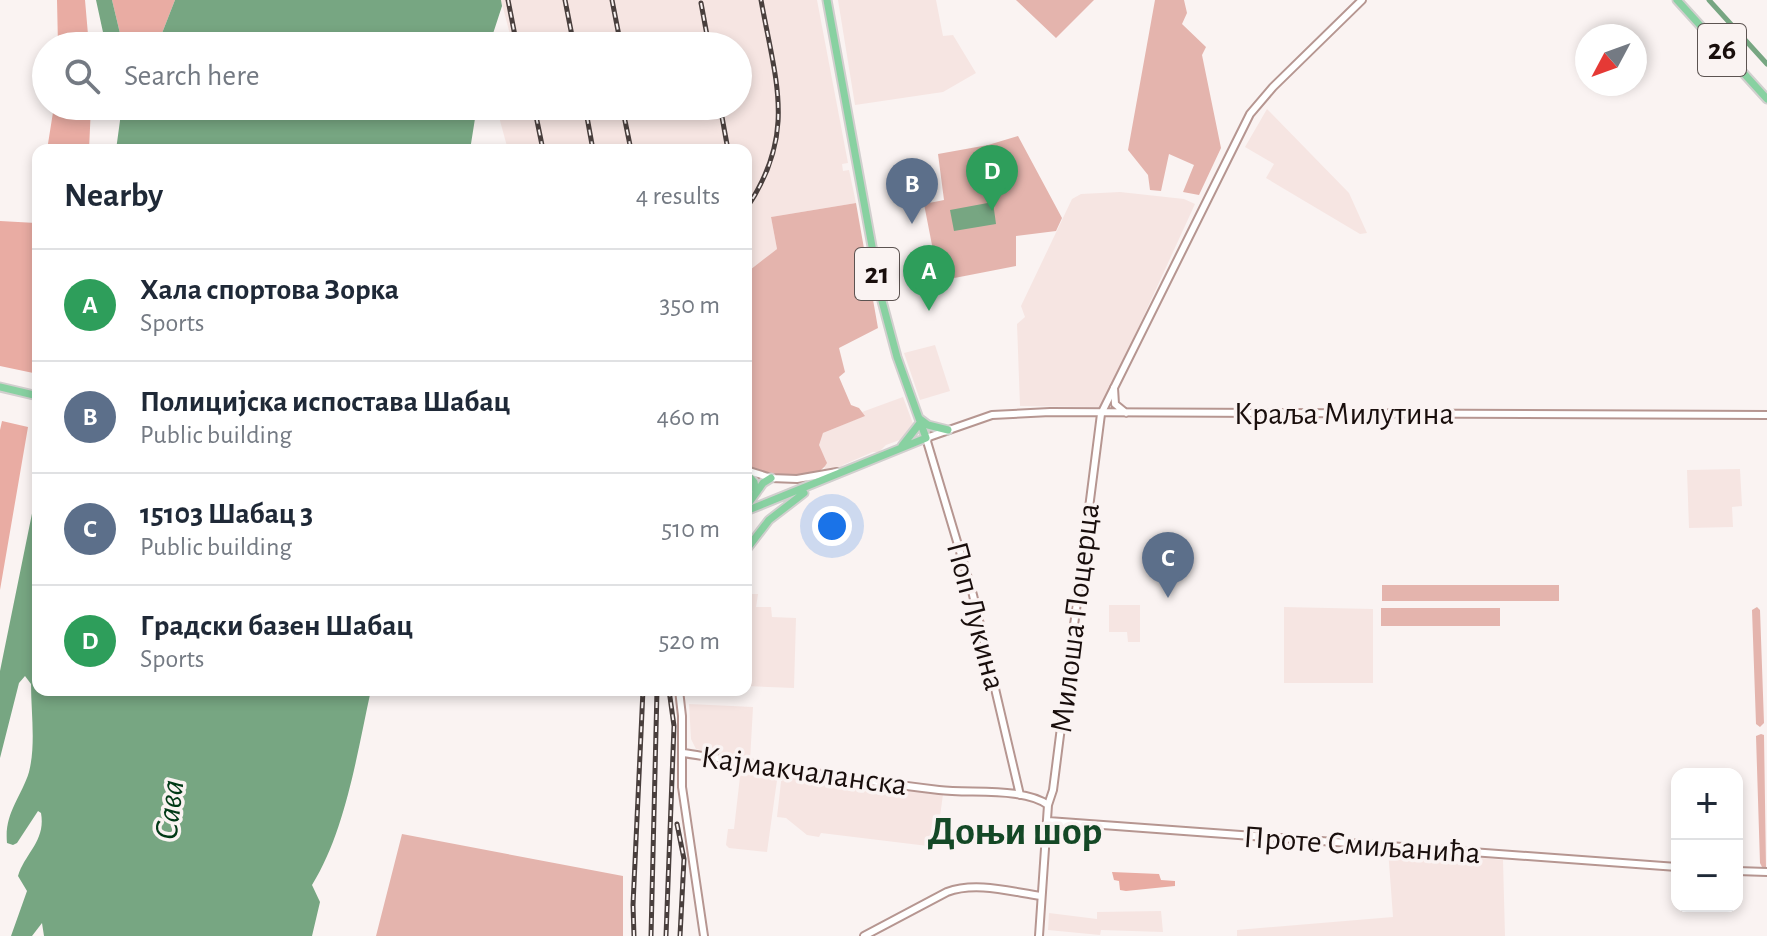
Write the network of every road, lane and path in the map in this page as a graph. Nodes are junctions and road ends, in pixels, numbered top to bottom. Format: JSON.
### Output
{"nodes":[{"id":1,"x":827,"y":0,"type":"edge"},
{"id":2,"x":1362,"y":0,"type":"edge"},
{"id":3,"x":1677,"y":0,"type":"edge"},
{"id":4,"x":1767,"y":99,"type":"edge"},
{"id":5,"x":0,"y":387,"type":"edge"},
{"id":6,"x":1114,"y":388,"type":"junction"},
{"id":7,"x":32,"y":395,"type":"edge"},
{"id":8,"x":1126,"y":413,"type":"junction"},
{"id":9,"x":1101,"y":414,"type":"junction"},
{"id":10,"x":1767,"y":415,"type":"edge"},
{"id":11,"x":919,"y":421,"type":"junction"},
{"id":12,"x":948,"y":430,"type":"junction"},
{"id":13,"x":926,"y":438,"type":"junction"},
{"id":14,"x":900,"y":448,"type":"junction"},
{"id":15,"x":843,"y":472,"type":"junction"},
{"id":16,"x":752,"y":473,"type":"edge"},
{"id":17,"x":771,"y":478,"type":"junction"},
{"id":18,"x":752,"y":480,"type":"edge"},
{"id":19,"x":807,"y":488,"type":"junction"},
{"id":20,"x":756,"y":495,"type":"junction"},
{"id":21,"x":752,"y":501,"type":"edge"},
{"id":22,"x":752,"y":507,"type":"edge"},
{"id":23,"x":752,"y":542,"type":"edge"},
{"id":24,"x":680,"y":696,"type":"edge"},
{"id":25,"x":683,"y":753,"type":"junction"},
{"id":26,"x":1020,"y":795,"type":"junction"},
{"id":27,"x":1048,"y":805,"type":"junction"},
{"id":28,"x":1048,"y":821,"type":"junction"},
{"id":29,"x":1671,"y":867,"type":"edge"},
{"id":30,"x":1743,"y":871,"type":"edge"},
{"id":31,"x":1767,"y":872,"type":"edge"},
{"id":32,"x":1041,"y":896,"type":"junction"},
{"id":33,"x":704,"y":936,"type":"edge"},
{"id":34,"x":864,"y":936,"type":"edge"},
{"id":35,"x":1039,"y":936,"type":"edge"}],
"edges":[{"from":1,"to":11,"type":"main road","number":"21"},
{"from":2,"to":6,"type":"street","name":"Милоша Поцерца"},
{"from":3,"to":4,"type":"main road","number":"26"},
{"from":5,"to":7,"type":"main road"},
{"from":6,"to":8,"type":"street"},
{"from":6,"to":9,"type":"street","name":"Милоша Поцерца"},
{"from":8,"to":9,"type":"street","name":"Краља Милутина"},
{"from":8,"to":10,"type":"street","name":"Краља Милутина"},
{"from":9,"to":12,"type":"street","name":"Краља Милутина"},
{"from":9,"to":27,"type":"street","name":"Милоша Поцерца"},
{"from":11,"to":12,"type":"main road"},
{"from":11,"to":13,"type":"main road","number":"21"},
{"from":11,"to":14,"type":"main road"},
{"from":12,"to":13,"type":"street","name":"Краља Милутина"},
{"from":13,"to":14,"type":"main road"},
{"from":13,"to":26,"type":"street","name":"Поп Лукина"},
{"from":14,"to":15,"type":"main road"},
{"from":15,"to":17,"type":"street"},
{"from":15,"to":19,"type":"main road"},
{"from":16,"to":17,"type":"street"},
{"from":17,"to":20,"type":"main road"},
{"from":18,"to":20,"type":"main road"},
{"from":19,"to":22,"type":"main road"},
{"from":19,"to":23,"type":"main road"},
{"from":20,"to":21,"type":"main road"},
{"from":24,"to":25,"type":"street"},
{"from":25,"to":26,"type":"street","name":"Кајмакчаланска"},
{"from":25,"to":33,"type":"street"},
{"from":26,"to":27,"type":"street","name":"Кајмакчаланска"},
{"from":27,"to":28,"type":"street","name":"Милоша Поцерца"},
{"from":28,"to":29,"type":"street","name":"Проте Смиљанића"},
{"from":28,"to":32,"type":"street","name":"Милоша Поцерца"},
{"from":30,"to":31,"type":"street"},
{"from":32,"to":34,"type":"street"},
{"from":32,"to":35,"type":"street","name":"Милоша Поцерца"}]}
